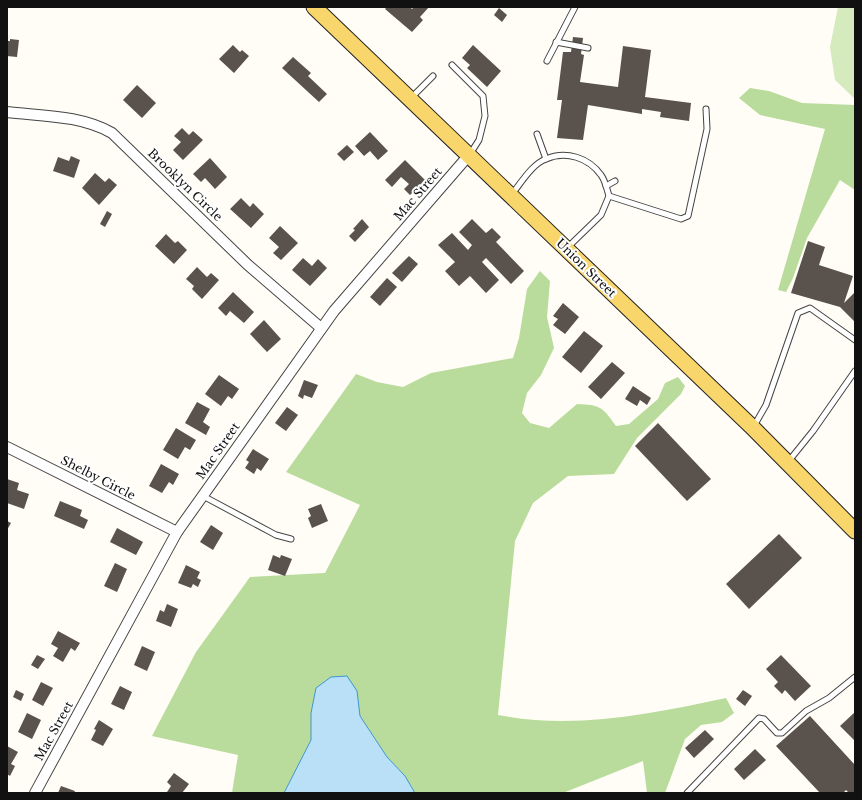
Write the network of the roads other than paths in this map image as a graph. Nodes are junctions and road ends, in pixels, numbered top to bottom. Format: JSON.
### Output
{"nodes":[{"id":1,"x":314,"y":7,"type":"edge"},
{"id":2,"x":575,"y":7,"type":"edge"},
{"id":3,"x":556,"y":42,"type":"junction"},
{"id":4,"x":588,"y":48,"type":"dead end"},
{"id":5,"x":547,"y":61,"type":"dead end"},
{"id":6,"x":452,"y":65,"type":"dead end"},
{"id":7,"x":433,"y":76,"type":"dead end"},
{"id":8,"x":410,"y":99,"type":"junction"},
{"id":9,"x":706,"y":109,"type":"dead end"},
{"id":10,"x":7,"y":112,"type":"edge"},
{"id":11,"x":537,"y":134,"type":"dead end"},
{"id":12,"x":469,"y":155,"type":"junction"},
{"id":13,"x":546,"y":159,"type":"junction"},
{"id":14,"x":616,"y":181,"type":"dead end"},
{"id":15,"x":606,"y":186,"type":"junction"},
{"id":16,"x":511,"y":195,"type":"junction"},
{"id":17,"x":609,"y":196,"type":"junction"},
{"id":18,"x":566,"y":249,"type":"junction"},
{"id":19,"x":320,"y":328,"type":"junction"},
{"id":20,"x":855,"y":340,"type":"edge"},
{"id":21,"x":855,"y":371,"type":"edge"},
{"id":22,"x":753,"y":428,"type":"junction"},
{"id":23,"x":7,"y":447,"type":"edge"},
{"id":24,"x":787,"y":462,"type":"junction"},
{"id":25,"x":203,"y":496,"type":"junction"},
{"id":26,"x":855,"y":531,"type":"edge"},
{"id":27,"x":177,"y":532,"type":"junction"},
{"id":28,"x":291,"y":539,"type":"dead end"},
{"id":29,"x":855,"y":677,"type":"edge"},
{"id":30,"x":35,"y":793,"type":"edge"},
{"id":31,"x":687,"y":793,"type":"edge"}],
"edges":[{"from":1,"to":8,"type":"main road","name":"Union Street"},
{"from":2,"to":3,"type":"lane"},
{"from":3,"to":4,"type":"lane"},
{"from":3,"to":5,"type":"lane"},
{"from":6,"to":12,"type":"lane"},
{"from":7,"to":8,"type":"lane"},
{"from":8,"to":12,"type":"main road","name":"Union Street"},
{"from":9,"to":17,"type":"lane"},
{"from":10,"to":19,"type":"street","name":"Brooklyn Circle"},
{"from":11,"to":13,"type":"lane"},
{"from":12,"to":16,"type":"main road","name":"Union Street"},
{"from":12,"to":19,"type":"street","name":"Mac Street"},
{"from":13,"to":15,"type":"lane"},
{"from":13,"to":16,"type":"lane"},
{"from":14,"to":15,"type":"lane"},
{"from":15,"to":17,"type":"lane"},
{"from":16,"to":18,"type":"main road","name":"Union Street"},
{"from":17,"to":18,"type":"lane"},
{"from":18,"to":22,"type":"main road","name":"Union Street"},
{"from":19,"to":25,"type":"street","name":"Mac Street"},
{"from":20,"to":22,"type":"lane"},
{"from":21,"to":24,"type":"lane"},
{"from":22,"to":24,"type":"main road","name":"Union Street"},
{"from":23,"to":27,"type":"street","name":"Shelby Circle"},
{"from":24,"to":26,"type":"main road","name":"Union Street"},
{"from":25,"to":27,"type":"street","name":"Mac Street"},
{"from":25,"to":28,"type":"lane"},
{"from":27,"to":30,"type":"street","name":"Mac Street"},
{"from":29,"to":31,"type":"lane"}]}
